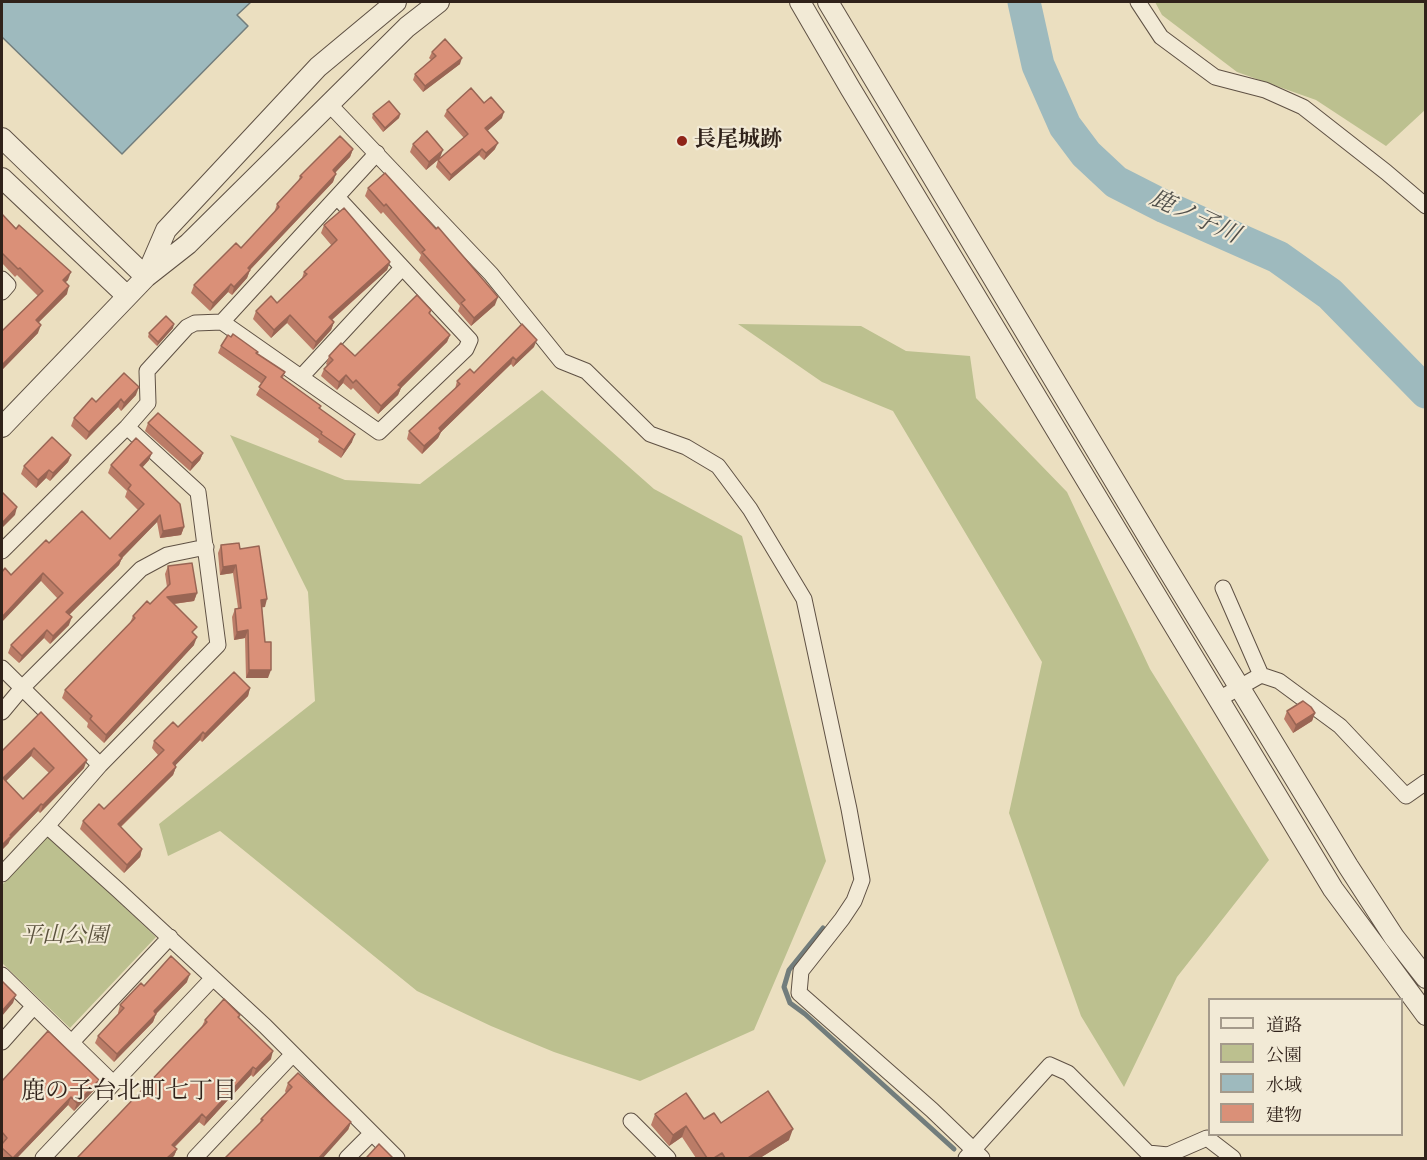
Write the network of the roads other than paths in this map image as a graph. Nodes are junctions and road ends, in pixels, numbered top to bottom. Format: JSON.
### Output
{"nodes":[{"id":1,"x":396,"y":2,"type":"edge"},
{"id":2,"x":439,"y":2,"type":"edge"},
{"id":3,"x":800,"y":2,"type":"edge"},
{"id":4,"x":828,"y":2,"type":"edge"},
{"id":5,"x":1138,"y":2,"type":"edge"},
{"id":6,"x":328,"y":104,"type":"junction"},
{"id":7,"x":2,"y":138,"type":"edge"},
{"id":8,"x":377,"y":153,"type":"junction"},
{"id":9,"x":2,"y":178,"type":"edge"},
{"id":10,"x":337,"y":197,"type":"junction"},
{"id":11,"x":1425,"y":206,"type":"edge"},
{"id":12,"x":402,"y":268,"type":"junction"},
{"id":13,"x":146,"y":277,"type":"junction"},
{"id":14,"x":2,"y":279,"type":"edge"},
{"id":15,"x":2,"y":292,"type":"edge"},
{"id":16,"x":127,"y":296,"type":"junction"},
{"id":17,"x":222,"y":322,"type":"junction"},
{"id":18,"x":301,"y":377,"type":"junction"},
{"id":19,"x":2,"y":427,"type":"edge"},
{"id":20,"x":127,"y":427,"type":"junction"},
{"id":21,"x":206,"y":547,"type":"junction"},
{"id":22,"x":2,"y":551,"type":"edge"},
{"id":23,"x":1223,"y":588,"type":"dead end"},
{"id":24,"x":2,"y":668,"type":"edge"},
{"id":25,"x":1261,"y":675,"type":"junction"},
{"id":26,"x":1239,"y":687,"type":"junction"},
{"id":27,"x":22,"y":688,"type":"junction"},
{"id":28,"x":1219,"y":699,"type":"junction"},
{"id":29,"x":2,"y":712,"type":"edge"},
{"id":30,"x":100,"y":765,"type":"junction"},
{"id":31,"x":1425,"y":782,"type":"edge"},
{"id":32,"x":47,"y":826,"type":"junction"},
{"id":33,"x":2,"y":874,"type":"edge"},
{"id":34,"x":170,"y":937,"type":"junction"},
{"id":35,"x":2,"y":975,"type":"edge"},
{"id":36,"x":213,"y":978,"type":"junction"},
{"id":37,"x":1425,"y":978,"type":"edge"},
{"id":38,"x":34,"y":1006,"type":"junction"},
{"id":39,"x":1425,"y":1015,"type":"edge"},
{"id":40,"x":2,"y":1042,"type":"edge"},
{"id":41,"x":71,"y":1043,"type":"junction"},
{"id":42,"x":292,"y":1054,"type":"junction"},
{"id":43,"x":113,"y":1083,"type":"junction"},
{"id":44,"x":631,"y":1121,"type":"dead end"},
{"id":45,"x":372,"y":1133,"type":"junction"},
{"id":46,"x":974,"y":1156,"type":"edge"},
{"id":47,"x":43,"y":1158,"type":"edge"},
{"id":48,"x":195,"y":1158,"type":"edge"},
{"id":49,"x":347,"y":1158,"type":"edge"},
{"id":50,"x":397,"y":1158,"type":"edge"},
{"id":51,"x":669,"y":1158,"type":"edge"},
{"id":52,"x":1233,"y":1158,"type":"edge"}],
"edges":[{"from":1,"to":13,"type":"street"},
{"from":2,"to":6,"type":"street"},
{"from":3,"to":28,"type":"street"},
{"from":4,"to":26,"type":"street"},
{"from":5,"to":11,"type":"street"},
{"from":6,"to":8,"type":"street"},
{"from":6,"to":13,"type":"street"},
{"from":7,"to":13,"type":"street"},
{"from":8,"to":10,"type":"street"},
{"from":8,"to":46,"type":"street"},
{"from":9,"to":16,"type":"street"},
{"from":10,"to":12,"type":"street"},
{"from":10,"to":17,"type":"street"},
{"from":12,"to":18,"type":"street"},
{"from":12,"to":18,"type":"street"},
{"from":13,"to":16,"type":"street"},
{"from":14,"to":15,"type":"street"},
{"from":16,"to":19,"type":"street"},
{"from":17,"to":18,"type":"street"},
{"from":17,"to":20,"type":"street"},
{"from":20,"to":21,"type":"street"},
{"from":20,"to":22,"type":"street"},
{"from":21,"to":27,"type":"street"},
{"from":21,"to":30,"type":"street"},
{"from":23,"to":25,"type":"street"},
{"from":24,"to":27,"type":"street"},
{"from":25,"to":26,"type":"street"},
{"from":25,"to":31,"type":"street"},
{"from":26,"to":28,"type":"street"},
{"from":26,"to":37,"type":"street"},
{"from":27,"to":29,"type":"street"},
{"from":27,"to":30,"type":"street"},
{"from":28,"to":39,"type":"street"},
{"from":30,"to":32,"type":"street"},
{"from":32,"to":33,"type":"street"},
{"from":32,"to":34,"type":"street"},
{"from":34,"to":36,"type":"street"},
{"from":34,"to":41,"type":"street"},
{"from":35,"to":38,"type":"street"},
{"from":36,"to":42,"type":"street"},
{"from":36,"to":43,"type":"street"},
{"from":38,"to":40,"type":"street"},
{"from":38,"to":41,"type":"street"},
{"from":41,"to":43,"type":"street"},
{"from":42,"to":45,"type":"street"},
{"from":42,"to":48,"type":"street"},
{"from":43,"to":47,"type":"street"},
{"from":44,"to":51,"type":"street"},
{"from":45,"to":49,"type":"street"},
{"from":45,"to":50,"type":"street"},
{"from":46,"to":52,"type":"street"}]}
